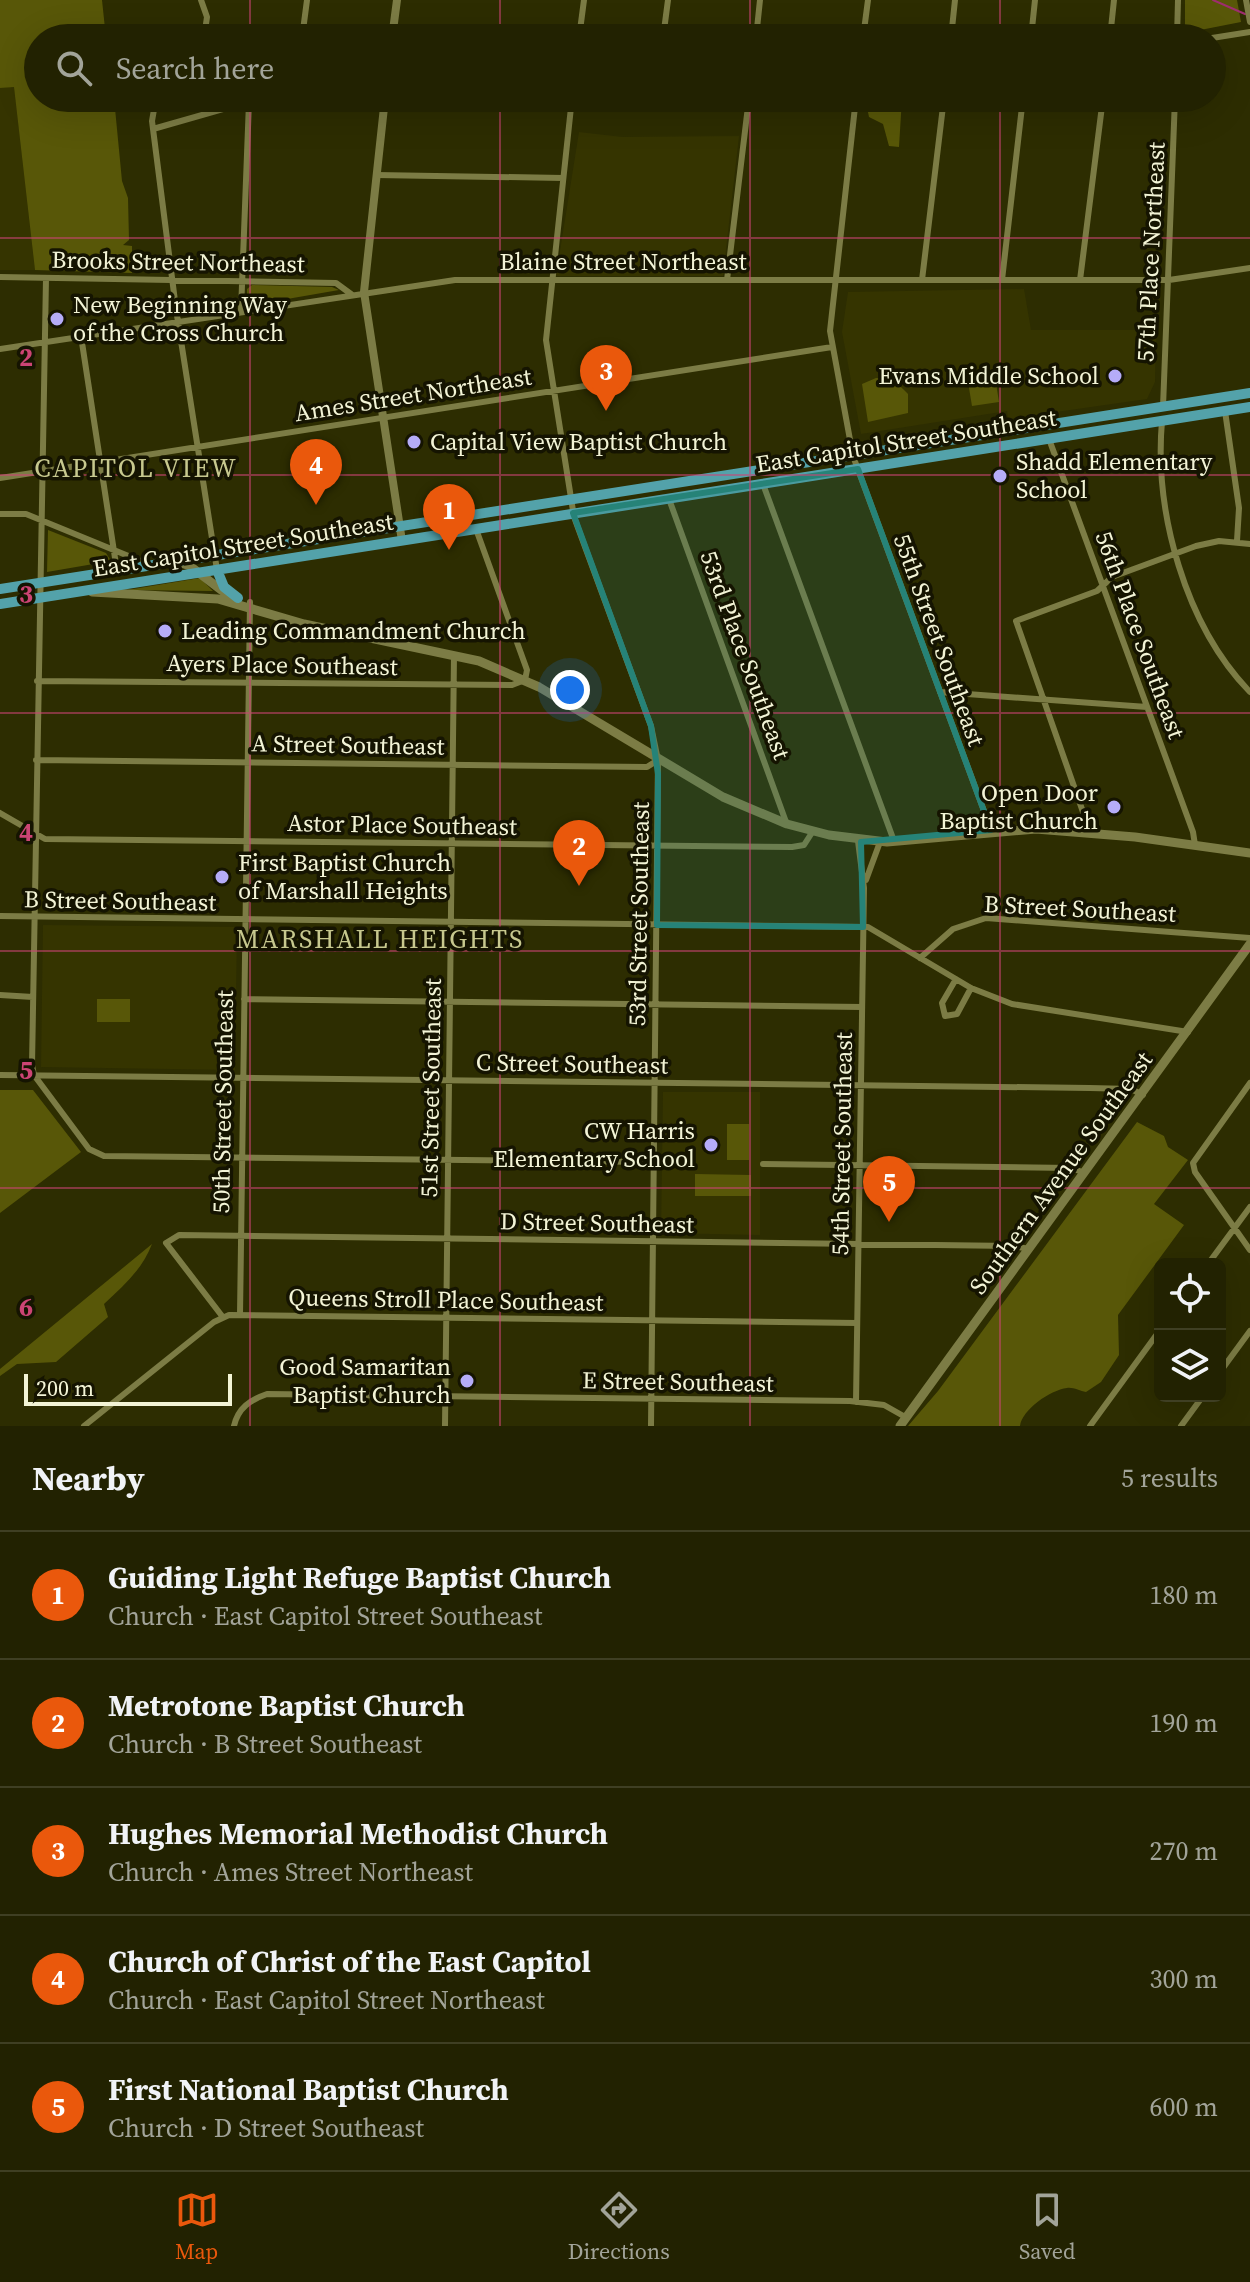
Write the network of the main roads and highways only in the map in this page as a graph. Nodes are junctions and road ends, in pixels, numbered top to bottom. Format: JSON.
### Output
{"nodes":[{"id":1,"x":1250,"y":393,"type":"edge"},
{"id":2,"x":1250,"y":407,"type":"edge"},
{"id":3,"x":855,"y":462,"type":"junction"},
{"id":4,"x":176,"y":561,"type":"junction"},
{"id":5,"x":217,"y":570,"type":"junction"},
{"id":6,"x":198,"y":572,"type":"junction"},
{"id":7,"x":0,"y":589,"type":"edge"},
{"id":8,"x":38,"y":591,"type":"junction"},
{"id":9,"x":80,"y":591,"type":"junction"},
{"id":10,"x":238,"y":598,"type":"junction"},
{"id":11,"x":0,"y":604,"type":"edge"},
{"id":12,"x":250,"y":605,"type":"junction"},
{"id":13,"x":1250,"y":853,"type":"edge"},
{"id":14,"x":1250,"y":941,"type":"edge"},
{"id":15,"x":903,"y":1422,"type":"edge"}],
"edges":[{"from":1,"to":3,"type":"main road"},
{"from":2,"to":3,"type":"main road","name":"East Capitol Street Southeast"},
{"from":3,"to":4,"type":"main road"},
{"from":3,"to":5,"type":"main road","name":"East Capitol Street Southeast"},
{"from":4,"to":6,"type":"main road"},
{"from":4,"to":8,"type":"main road"},
{"from":5,"to":6,"type":"main road","name":"East Capitol Street Southeast"},
{"from":5,"to":10,"type":"main road"},
{"from":6,"to":9,"type":"main road","name":"East Capitol Street Southeast"},
{"from":6,"to":10,"type":"main road"},
{"from":7,"to":8,"type":"main road"},
{"from":8,"to":9,"type":"main road","name":"East Capitol Street Southeast"},
{"from":8,"to":11,"type":"main road","name":"East Capitol Street Southeast"},
{"from":9,"to":12,"type":"main road"},
{"from":10,"to":12,"type":"main road"},
{"from":12,"to":13,"type":"main road"},
{"from":14,"to":15,"type":"main road","name":"Southern Avenue Southeast"}]}
